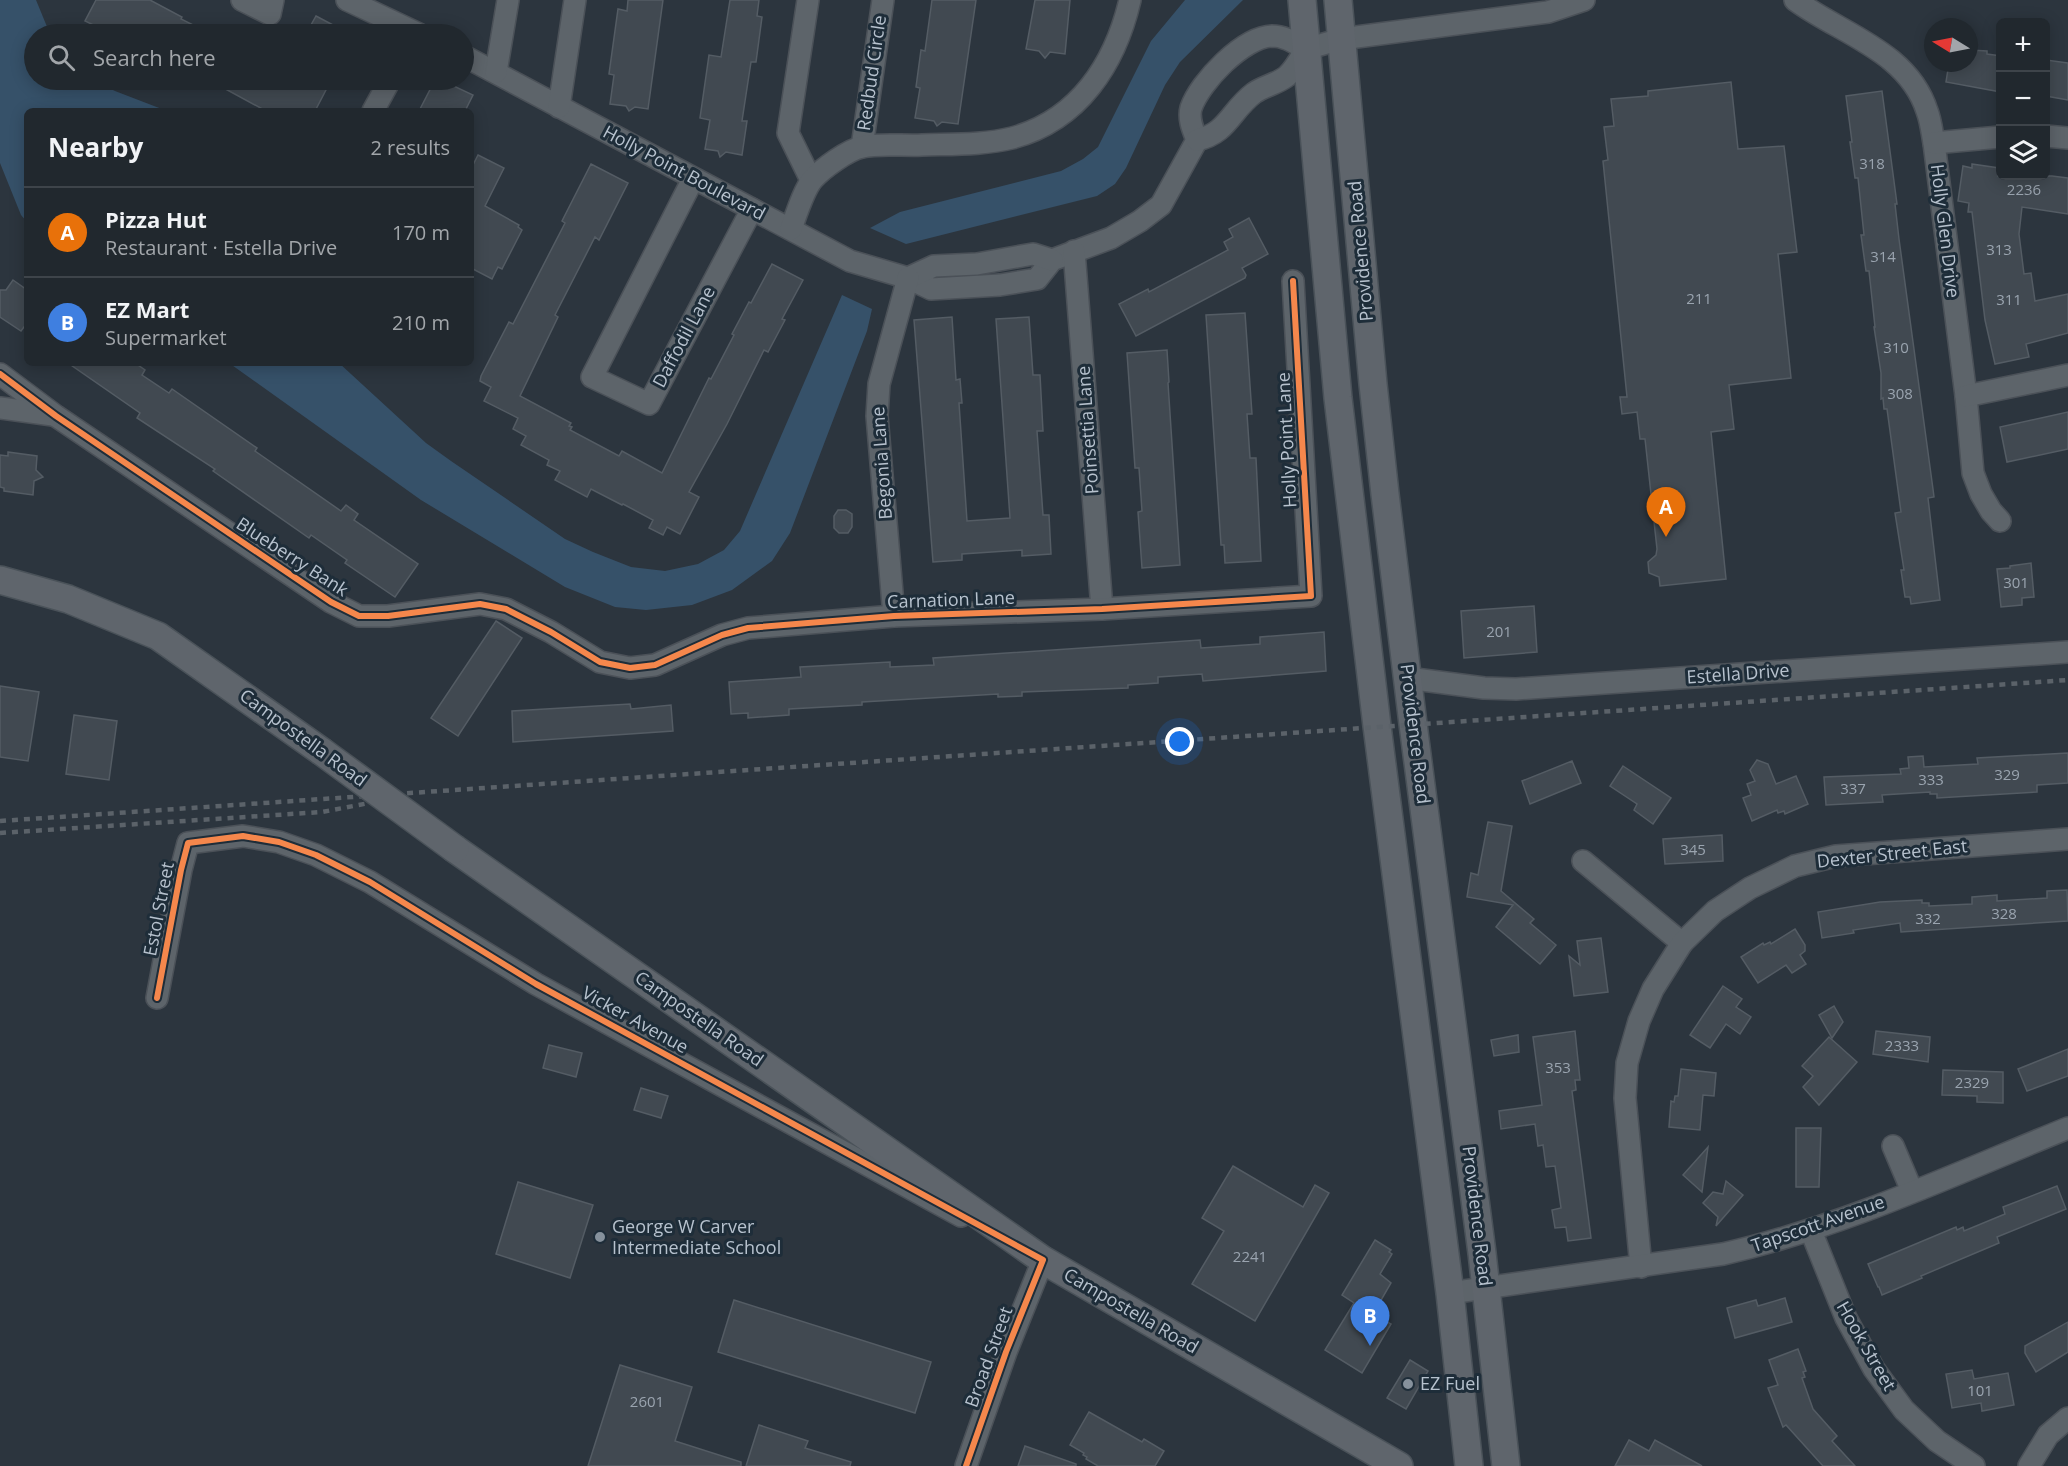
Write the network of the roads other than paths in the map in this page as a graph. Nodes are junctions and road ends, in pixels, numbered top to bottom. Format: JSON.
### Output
{"nodes":[{"id":1,"x":242,"y":0,"type":"edge"},
{"id":2,"x":273,"y":0,"type":"edge"},
{"id":3,"x":346,"y":0,"type":"edge"},
{"id":4,"x":508,"y":0,"type":"edge"},
{"id":5,"x":575,"y":0,"type":"edge"},
{"id":6,"x":808,"y":0,"type":"edge"},
{"id":7,"x":883,"y":0,"type":"edge"},
{"id":8,"x":1130,"y":0,"type":"edge"},
{"id":9,"x":1302,"y":0,"type":"edge"},
{"id":10,"x":1338,"y":0,"type":"edge"},
{"id":11,"x":1584,"y":0,"type":"edge"},
{"id":12,"x":1795,"y":0,"type":"edge"},
{"id":13,"x":395,"y":24,"type":"edge"},
{"id":14,"x":1341,"y":39,"type":"junction"},
{"id":15,"x":1306,"y":49,"type":"junction"},
{"id":16,"x":474,"y":61,"type":"edge"},
{"id":17,"x":496,"y":72,"type":"junction"},
{"id":18,"x":385,"y":90,"type":"edge"},
{"id":19,"x":559,"y":107,"type":"junction"},
{"id":20,"x":375,"y":108,"type":"edge"},
{"id":21,"x":2050,"y":136,"type":"edge"},
{"id":22,"x":1996,"y":137,"type":"edge"},
{"id":23,"x":2068,"y":138,"type":"edge"},
{"id":24,"x":1197,"y":140,"type":"junction"},
{"id":25,"x":1934,"y":143,"type":"junction"},
{"id":26,"x":862,"y":147,"type":"junction"},
{"id":27,"x":693,"y":179,"type":"junction"},
{"id":28,"x":811,"y":180,"type":"junction"},
{"id":29,"x":752,"y":209,"type":"junction"},
{"id":30,"x":790,"y":229,"type":"junction"},
{"id":31,"x":1074,"y":251,"type":"junction"},
{"id":32,"x":908,"y":278,"type":"junction"},
{"id":33,"x":1293,"y":281,"type":"dead end"},
{"id":34,"x":0,"y":374,"type":"edge"},
{"id":35,"x":2068,"y":375,"type":"edge"},
{"id":36,"x":1966,"y":396,"type":"junction"},
{"id":37,"x":0,"y":408,"type":"edge"},
{"id":38,"x":56,"y":416,"type":"junction"},
{"id":39,"x":2000,"y":521,"type":"dead end"},
{"id":40,"x":0,"y":580,"type":"edge"},
{"id":41,"x":1311,"y":596,"type":"joint"},
{"id":42,"x":1102,"y":609,"type":"junction"},
{"id":43,"x":894,"y":616,"type":"junction"},
{"id":44,"x":2068,"y":652,"type":"edge"},
{"id":45,"x":600,"y":662,"type":"joint"},
{"id":46,"x":1407,"y":678,"type":"junction"},
{"id":47,"x":2068,"y":839,"type":"edge"},
{"id":48,"x":205,"y":841,"type":"joint"},
{"id":49,"x":1583,"y":861,"type":"dead end"},
{"id":50,"x":1682,"y":943,"type":"junction"},
{"id":51,"x":157,"y":998,"type":"dead end"},
{"id":52,"x":2068,"y":1128,"type":"edge"},
{"id":53,"x":1893,"y":1146,"type":"dead end"},
{"id":54,"x":1912,"y":1191,"type":"junction"},
{"id":55,"x":1811,"y":1231,"type":"junction"},
{"id":56,"x":1043,"y":1260,"type":"junction"},
{"id":57,"x":1641,"y":1267,"type":"junction"},
{"id":58,"x":1486,"y":1288,"type":"junction"},
{"id":59,"x":1450,"y":1293,"type":"junction"},
{"id":60,"x":2068,"y":1418,"type":"edge"},
{"id":61,"x":966,"y":1466,"type":"edge"},
{"id":62,"x":1399,"y":1466,"type":"edge"},
{"id":63,"x":1470,"y":1466,"type":"edge"},
{"id":64,"x":1506,"y":1466,"type":"edge"},
{"id":65,"x":1974,"y":1466,"type":"edge"},
{"id":66,"x":2029,"y":1466,"type":"edge"}],
"edges":[{"from":1,"to":2,"type":"street"},
{"from":3,"to":13,"type":"street"},
{"from":4,"to":17,"type":"street"},
{"from":5,"to":19,"type":"street"},
{"from":6,"to":28,"type":"street"},
{"from":7,"to":26,"type":"street","name":"Redbud Circle"},
{"from":8,"to":26,"type":"street"},
{"from":9,"to":15,"type":"main road","name":"Providence Road"},
{"from":10,"to":14,"type":"main road","name":"Providence Road"},
{"from":11,"to":14,"type":"street"},
{"from":12,"to":25,"type":"street","name":"Holly Glen Drive"},
{"from":14,"to":15,"type":"street"},
{"from":14,"to":46,"type":"main road","name":"Providence Road"},
{"from":15,"to":24,"type":"street"},
{"from":15,"to":24,"type":"street"},
{"from":15,"to":59,"type":"main road","name":"Providence Road"},
{"from":16,"to":17,"type":"street","name":"Holly Point Boulevard"},
{"from":17,"to":19,"type":"street","name":"Holly Point Boulevard"},
{"from":18,"to":20,"type":"street"},
{"from":19,"to":27,"type":"street","name":"Holly Point Boulevard"},
{"from":21,"to":23,"type":"street"},
{"from":22,"to":25,"type":"street"},
{"from":24,"to":31,"type":"street"},
{"from":25,"to":36,"type":"street","name":"Holly Glen Drive"},
{"from":26,"to":28,"type":"street"},
{"from":27,"to":29,"type":"street","name":"Holly Point Boulevard"},
{"from":27,"to":29,"type":"street","name":"Daffodil Lane"},
{"from":28,"to":30,"type":"street"},
{"from":29,"to":30,"type":"street","name":"Holly Point Boulevard"},
{"from":30,"to":32,"type":"street","name":"Holly Point Boulevard"},
{"from":31,"to":32,"type":"street"},
{"from":31,"to":42,"type":"street","name":"Poinsettia Lane"},
{"from":32,"to":43,"type":"street","name":"Begonia Lane"},
{"from":33,"to":41,"type":"street","name":"Holly Point Lane"},
{"from":34,"to":38,"type":"street","name":"Blueberry Bank"},
{"from":35,"to":36,"type":"street"},
{"from":36,"to":39,"type":"street","name":"Holly Glen Drive"},
{"from":37,"to":38,"type":"street"},
{"from":38,"to":45,"type":"street","name":"Blueberry Bank"},
{"from":40,"to":56,"type":"main road","name":"Campostella Road","bridge":true},
{"from":41,"to":42,"type":"street","name":"Carnation Lane"},
{"from":42,"to":43,"type":"street","name":"Carnation Lane"},
{"from":43,"to":45,"type":"street","name":"Carnation Lane"},
{"from":44,"to":46,"type":"street","name":"Estella Drive"},
{"from":46,"to":58,"type":"main road","name":"Providence Road"},
{"from":47,"to":50,"type":"street","name":"Dexter Street East"},
{"from":48,"to":51,"type":"street","name":"Estol Street"},
{"from":48,"to":56,"type":"street","name":"Vicker Avenue"},
{"from":49,"to":50,"type":"street"},
{"from":50,"to":57,"type":"street","name":"Dexter Street East"},
{"from":52,"to":54,"type":"street","name":"Tapscott Avenue"},
{"from":53,"to":54,"type":"street"},
{"from":54,"to":55,"type":"street","name":"Tapscott Avenue"},
{"from":55,"to":57,"type":"street","name":"Tapscott Avenue"},
{"from":55,"to":65,"type":"street","name":"Hook Street"},
{"from":56,"to":61,"type":"street","name":"Broad Street"},
{"from":56,"to":62,"type":"main road","name":"Campostella Road"},
{"from":57,"to":58,"type":"street","name":"Tapscott Avenue"},
{"from":58,"to":59,"type":"street","name":"Tapscott Avenue"},
{"from":58,"to":64,"type":"main road","name":"Providence Road"},
{"from":59,"to":63,"type":"main road","name":"Providence Road"},
{"from":60,"to":66,"type":"street"}]}
